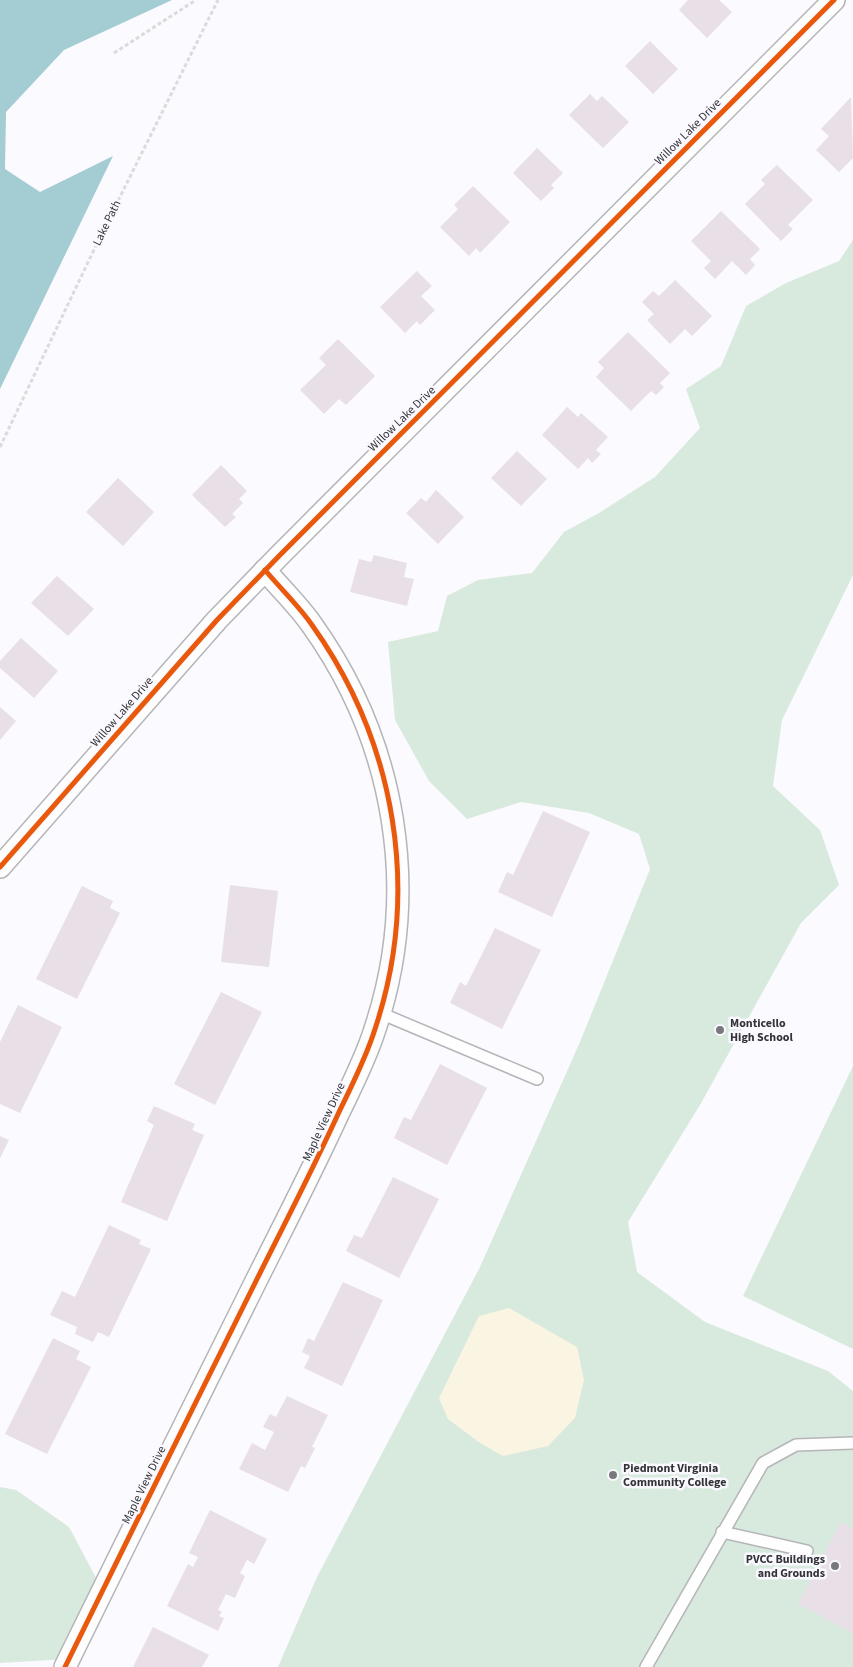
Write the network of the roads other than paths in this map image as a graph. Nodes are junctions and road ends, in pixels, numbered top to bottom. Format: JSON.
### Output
{"nodes":[{"id":1,"x":834,"y":0,"type":"edge"},
{"id":2,"x":265,"y":570,"type":"junction"},
{"id":3,"x":0,"y":866,"type":"edge"},
{"id":4,"x":380,"y":1012,"type":"junction"},
{"id":5,"x":537,"y":1080,"type":"dead end"},
{"id":6,"x":853,"y":1443,"type":"edge"},
{"id":7,"x":722,"y":1532,"type":"junction"},
{"id":8,"x":807,"y":1551,"type":"dead end"},
{"id":9,"x":65,"y":1667,"type":"edge"},
{"id":10,"x":646,"y":1667,"type":"edge"}],
"edges":[{"from":1,"to":2,"type":"street","name":"Willow Lake Drive"},
{"from":2,"to":3,"type":"street","name":"Willow Lake Drive"},
{"from":2,"to":4,"type":"street","name":"Maple View Drive"},
{"from":4,"to":5,"type":"lane"},
{"from":4,"to":9,"type":"street","name":"Maple View Drive"},
{"from":6,"to":7,"type":"lane"},
{"from":7,"to":8,"type":"lane"},
{"from":7,"to":10,"type":"lane"}]}
